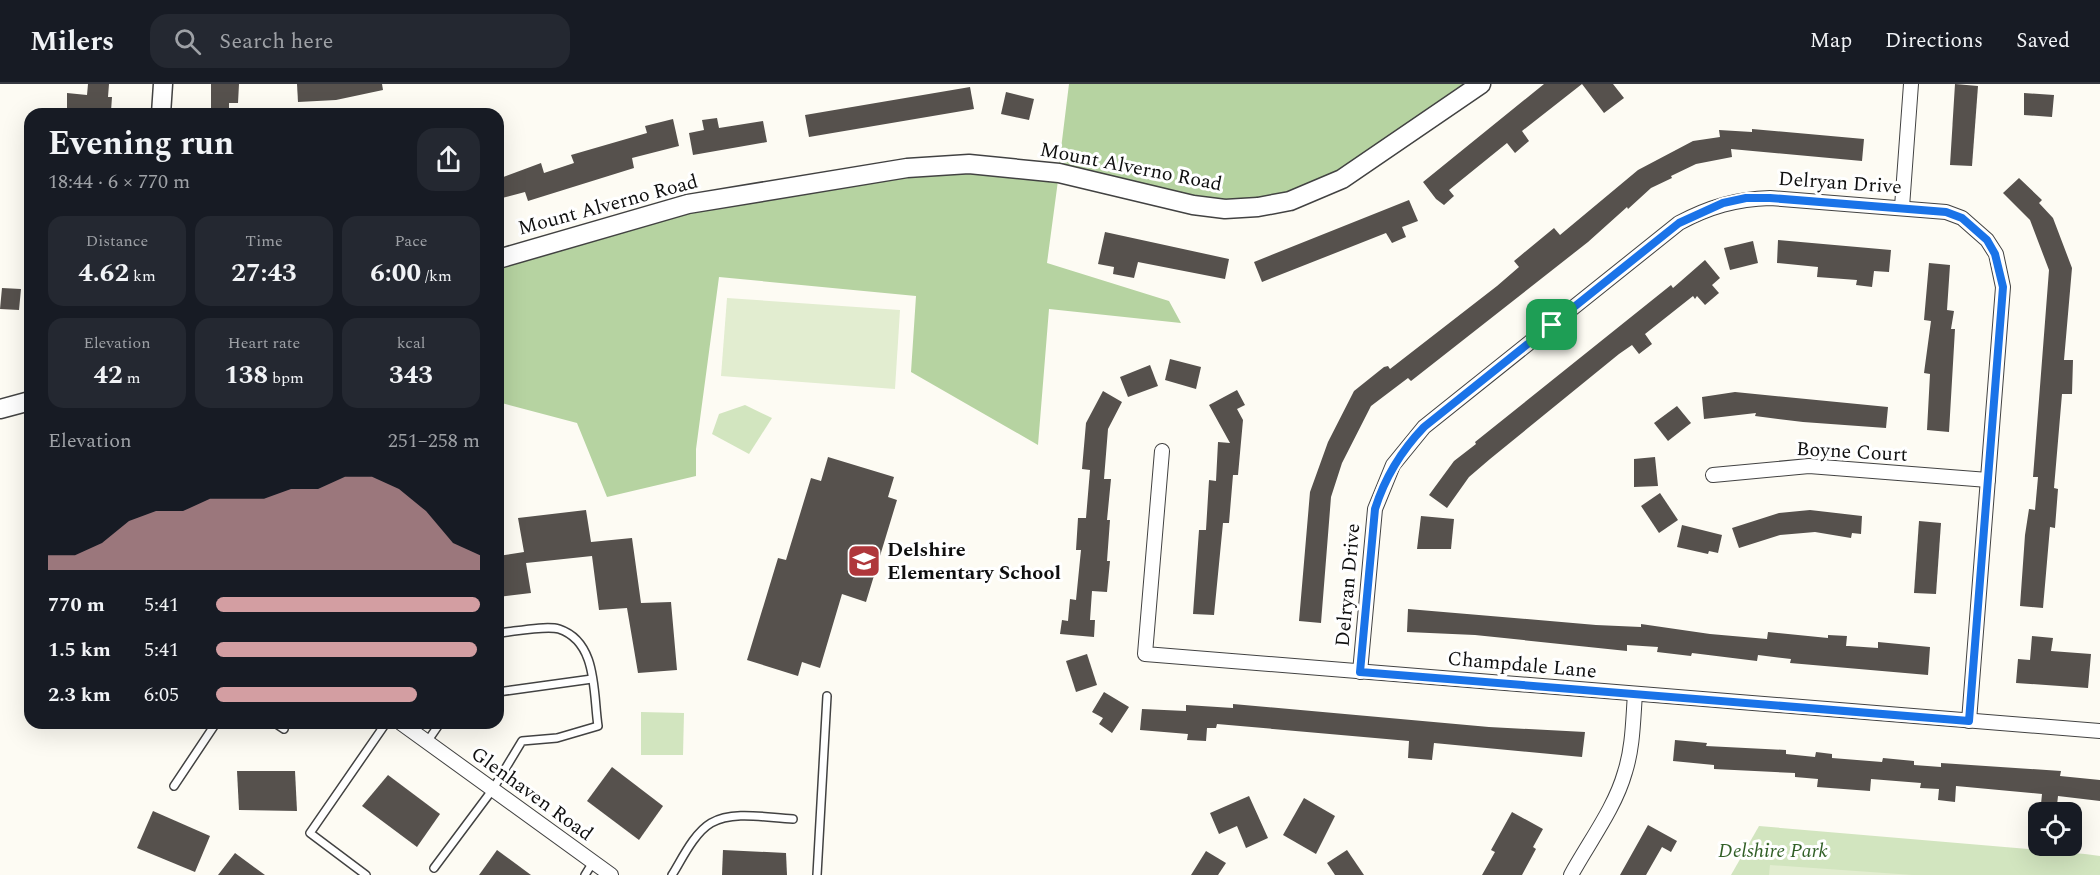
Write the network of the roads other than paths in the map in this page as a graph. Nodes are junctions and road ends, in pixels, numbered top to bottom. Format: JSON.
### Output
{"nodes":[{"id":1,"x":164,"y":84,"type":"edge"},
{"id":2,"x":1481,"y":84,"type":"edge"},
{"id":3,"x":1911,"y":84,"type":"edge"},
{"id":4,"x":162,"y":108,"type":"edge"},
{"id":5,"x":1902,"y":207,"type":"junction"},
{"id":6,"x":504,"y":257,"type":"edge"},
{"id":7,"x":24,"y":402,"type":"edge"},
{"id":8,"x":0,"y":409,"type":"edge"},
{"id":9,"x":1162,"y":451,"type":"dead end"},
{"id":10,"x":1713,"y":475,"type":"dead end"},
{"id":11,"x":1988,"y":480,"type":"junction"},
{"id":12,"x":504,"y":632,"type":"edge"},
{"id":13,"x":1360,"y":672,"type":"junction"},
{"id":14,"x":592,"y":679,"type":"junction"},
{"id":15,"x":504,"y":691,"type":"edge"},
{"id":16,"x":1635,"y":694,"type":"junction"},
{"id":17,"x":827,"y":696,"type":"dead end"},
{"id":18,"x":1969,"y":721,"type":"junction"},
{"id":19,"x":212,"y":729,"type":"edge"},
{"id":20,"x":382,"y":729,"type":"edge"},
{"id":21,"x":409,"y":729,"type":"edge"},
{"id":22,"x":436,"y":729,"type":"edge"},
{"id":23,"x":2100,"y":731,"type":"edge"},
{"id":24,"x":427,"y":742,"type":"junction"},
{"id":25,"x":174,"y":786,"type":"dead end"},
{"id":26,"x":493,"y":789,"type":"junction"},
{"id":27,"x":793,"y":819,"type":"dead end"},
{"id":28,"x":593,"y":862,"type":"junction"},
{"id":29,"x":434,"y":868,"type":"dead end"},
{"id":30,"x":366,"y":875,"type":"edge"},
{"id":31,"x":585,"y":875,"type":"edge"},
{"id":32,"x":611,"y":875,"type":"edge"},
{"id":33,"x":672,"y":875,"type":"edge"},
{"id":34,"x":817,"y":875,"type":"edge"},
{"id":35,"x":1571,"y":875,"type":"edge"}],
"edges":[{"from":1,"to":4,"type":"street"},
{"from":2,"to":6,"type":"street","name":"Mount Alverno Road"},
{"from":3,"to":5,"type":"street"},
{"from":5,"to":11,"type":"street","name":"Delryan Drive"},
{"from":5,"to":13,"type":"street","name":"Delryan Drive"},
{"from":7,"to":8,"type":"street"},
{"from":9,"to":13,"type":"street","name":"Champdale Lane"},
{"from":10,"to":11,"type":"street","name":"Boyne Court"},
{"from":11,"to":18,"type":"street","name":"Delryan Drive"},
{"from":12,"to":14,"type":"lane"},
{"from":13,"to":16,"type":"street","name":"Champdale Lane"},
{"from":14,"to":15,"type":"lane"},
{"from":14,"to":26,"type":"lane"},
{"from":16,"to":18,"type":"street","name":"Champdale Lane"},
{"from":16,"to":35,"type":"street"},
{"from":17,"to":34,"type":"lane"},
{"from":18,"to":23,"type":"street","name":"Champdale Lane"},
{"from":19,"to":25,"type":"lane"},
{"from":20,"to":30,"type":"lane"},
{"from":21,"to":24,"type":"street","name":"Glenhaven Road"},
{"from":22,"to":24,"type":"lane"},
{"from":24,"to":26,"type":"street","name":"Glenhaven Road"},
{"from":26,"to":28,"type":"street","name":"Glenhaven Road"},
{"from":26,"to":29,"type":"lane"},
{"from":27,"to":33,"type":"lane"},
{"from":28,"to":31,"type":"lane"},
{"from":28,"to":32,"type":"street","name":"Glenhaven Road"}]}
